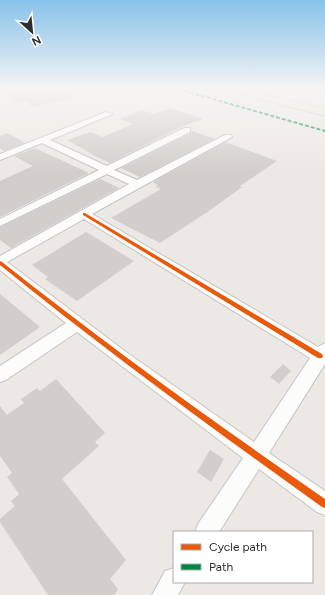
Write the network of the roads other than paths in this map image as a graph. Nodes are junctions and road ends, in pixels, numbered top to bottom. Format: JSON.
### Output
{"nodes":[{"id":1,"x":102,"y":117,"type":"edge"},
{"id":2,"x":187,"y":130,"type":"dead end"},
{"id":3,"x":228,"y":137,"type":"dead end"},
{"id":4,"x":42,"y":140,"type":"junction"},
{"id":5,"x":0,"y":157,"type":"edge"},
{"id":6,"x":106,"y":170,"type":"junction"},
{"id":7,"x":137,"y":184,"type":"junction"},
{"id":8,"x":84,"y":214,"type":"junction"},
{"id":9,"x":0,"y":223,"type":"edge"},
{"id":10,"x":2,"y":267,"type":"edge"},
{"id":11,"x":77,"y":324,"type":"junction"},
{"id":12,"x":322,"y":353,"type":"edge"},
{"id":13,"x":0,"y":376,"type":"edge"},
{"id":14,"x":256,"y":456,"type":"junction"},
{"id":15,"x":325,"y":504,"type":"edge"},
{"id":16,"x":207,"y":531,"type":"edge"},
{"id":17,"x":173,"y":582,"type":"edge"},
{"id":18,"x":164,"y":595,"type":"edge"}],
"edges":[{"from":1,"to":4,"type":"street"},
{"from":2,"to":6,"type":"street"},
{"from":3,"to":7,"type":"street"},
{"from":4,"to":5,"type":"street"},
{"from":4,"to":6,"type":"street"},
{"from":6,"to":7,"type":"street"},
{"from":6,"to":9,"type":"street"},
{"from":7,"to":8,"type":"street"},
{"from":8,"to":10,"type":"street"},
{"from":8,"to":12,"type":"street"},
{"from":10,"to":11,"type":"street"},
{"from":11,"to":13,"type":"street"},
{"from":11,"to":14,"type":"street"},
{"from":12,"to":14,"type":"street"},
{"from":14,"to":15,"type":"street"},
{"from":14,"to":16,"type":"street"},
{"from":17,"to":18,"type":"street"}]}
